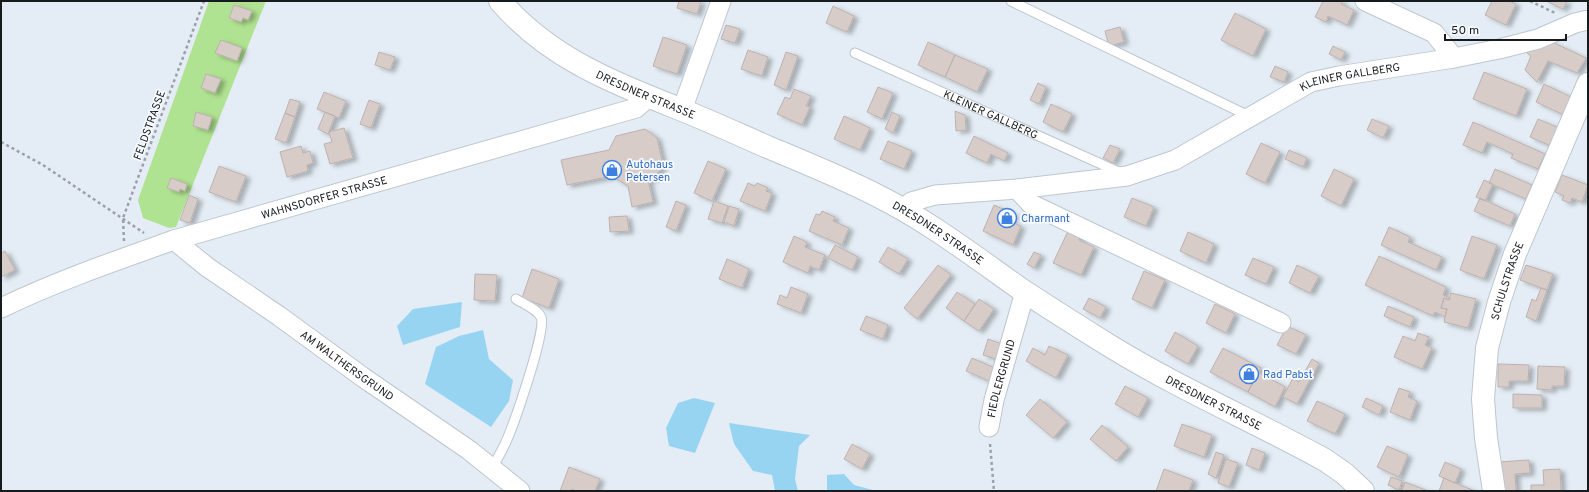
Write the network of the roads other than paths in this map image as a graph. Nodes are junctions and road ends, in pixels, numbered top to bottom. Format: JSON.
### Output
{"nodes":[{"id":1,"x":500,"y":1,"type":"edge"},
{"id":2,"x":721,"y":1,"type":"edge"},
{"id":3,"x":1011,"y":1,"type":"edge"},
{"id":4,"x":1365,"y":1,"type":"edge"},
{"id":5,"x":1581,"y":21,"type":"edge"},
{"id":6,"x":855,"y":53,"type":"dead end"},
{"id":7,"x":1454,"y":58,"type":"junction"},
{"id":8,"x":1588,"y":84,"type":"edge"},
{"id":9,"x":649,"y":97,"type":"junction"},
{"id":10,"x":682,"y":110,"type":"junction"},
{"id":11,"x":1251,"y":117,"type":"junction"},
{"id":12,"x":1127,"y":176,"type":"junction"},
{"id":13,"x":1017,"y":190,"type":"junction"},
{"id":14,"x":904,"y":210,"type":"junction"},
{"id":15,"x":168,"y":242,"type":"junction"},
{"id":16,"x":1025,"y":292,"type":"junction"},
{"id":17,"x":516,"y":299,"type":"dead end"},
{"id":18,"x":1,"y":308,"type":"edge"},
{"id":19,"x":1281,"y":323,"type":"dead end"},
{"id":20,"x":989,"y":427,"type":"road end"},
{"id":21,"x":492,"y":468,"type":"junction"},
{"id":22,"x":520,"y":491,"type":"edge"},
{"id":23,"x":1363,"y":491,"type":"edge"},
{"id":24,"x":1494,"y":491,"type":"edge"}],
"edges":[{"from":1,"to":9,"type":"main road","name":"DRESDNER STRASSE"},
{"from":2,"to":10,"type":"street"},
{"from":3,"to":11,"type":"lane"},
{"from":4,"to":7,"type":"street"},
{"from":5,"to":7,"type":"street","name":"KLEINER GALLBERG"},
{"from":6,"to":12,"type":"lane","name":"KLEINER GALLBERG"},
{"from":7,"to":11,"type":"street","name":"KLEINER GALLBERG"},
{"from":8,"to":24,"type":"main road","name":"SCHULSTRASSE"},
{"from":9,"to":10,"type":"main road","name":"DRESDNER STRASSE"},
{"from":9,"to":15,"type":"street","name":"WAHNSDORFER STRASSE"},
{"from":10,"to":14,"type":"main road","name":"DRESDNER STRASSE"},
{"from":11,"to":12,"type":"street","name":"KLEINER GALLBERG"},
{"from":12,"to":13,"type":"street","name":"KLEINER GALLBERG"},
{"from":13,"to":14,"type":"street","name":"KLEINER GALLBERG"},
{"from":13,"to":19,"type":"street"},
{"from":14,"to":16,"type":"main road","name":"DRESDNER STRASSE"},
{"from":15,"to":18,"type":"street","name":"WAHNSDORFER STRASSE"},
{"from":15,"to":21,"type":"street","name":"AM WALTHERSGRUND"},
{"from":16,"to":20,"type":"street","name":"FIEDLERGRUND"},
{"from":16,"to":23,"type":"main road","name":"DRESDNER STRASSE"},
{"from":17,"to":21,"type":"lane"},
{"from":21,"to":22,"type":"street","name":"AM WALTHERSGRUND"}]}
